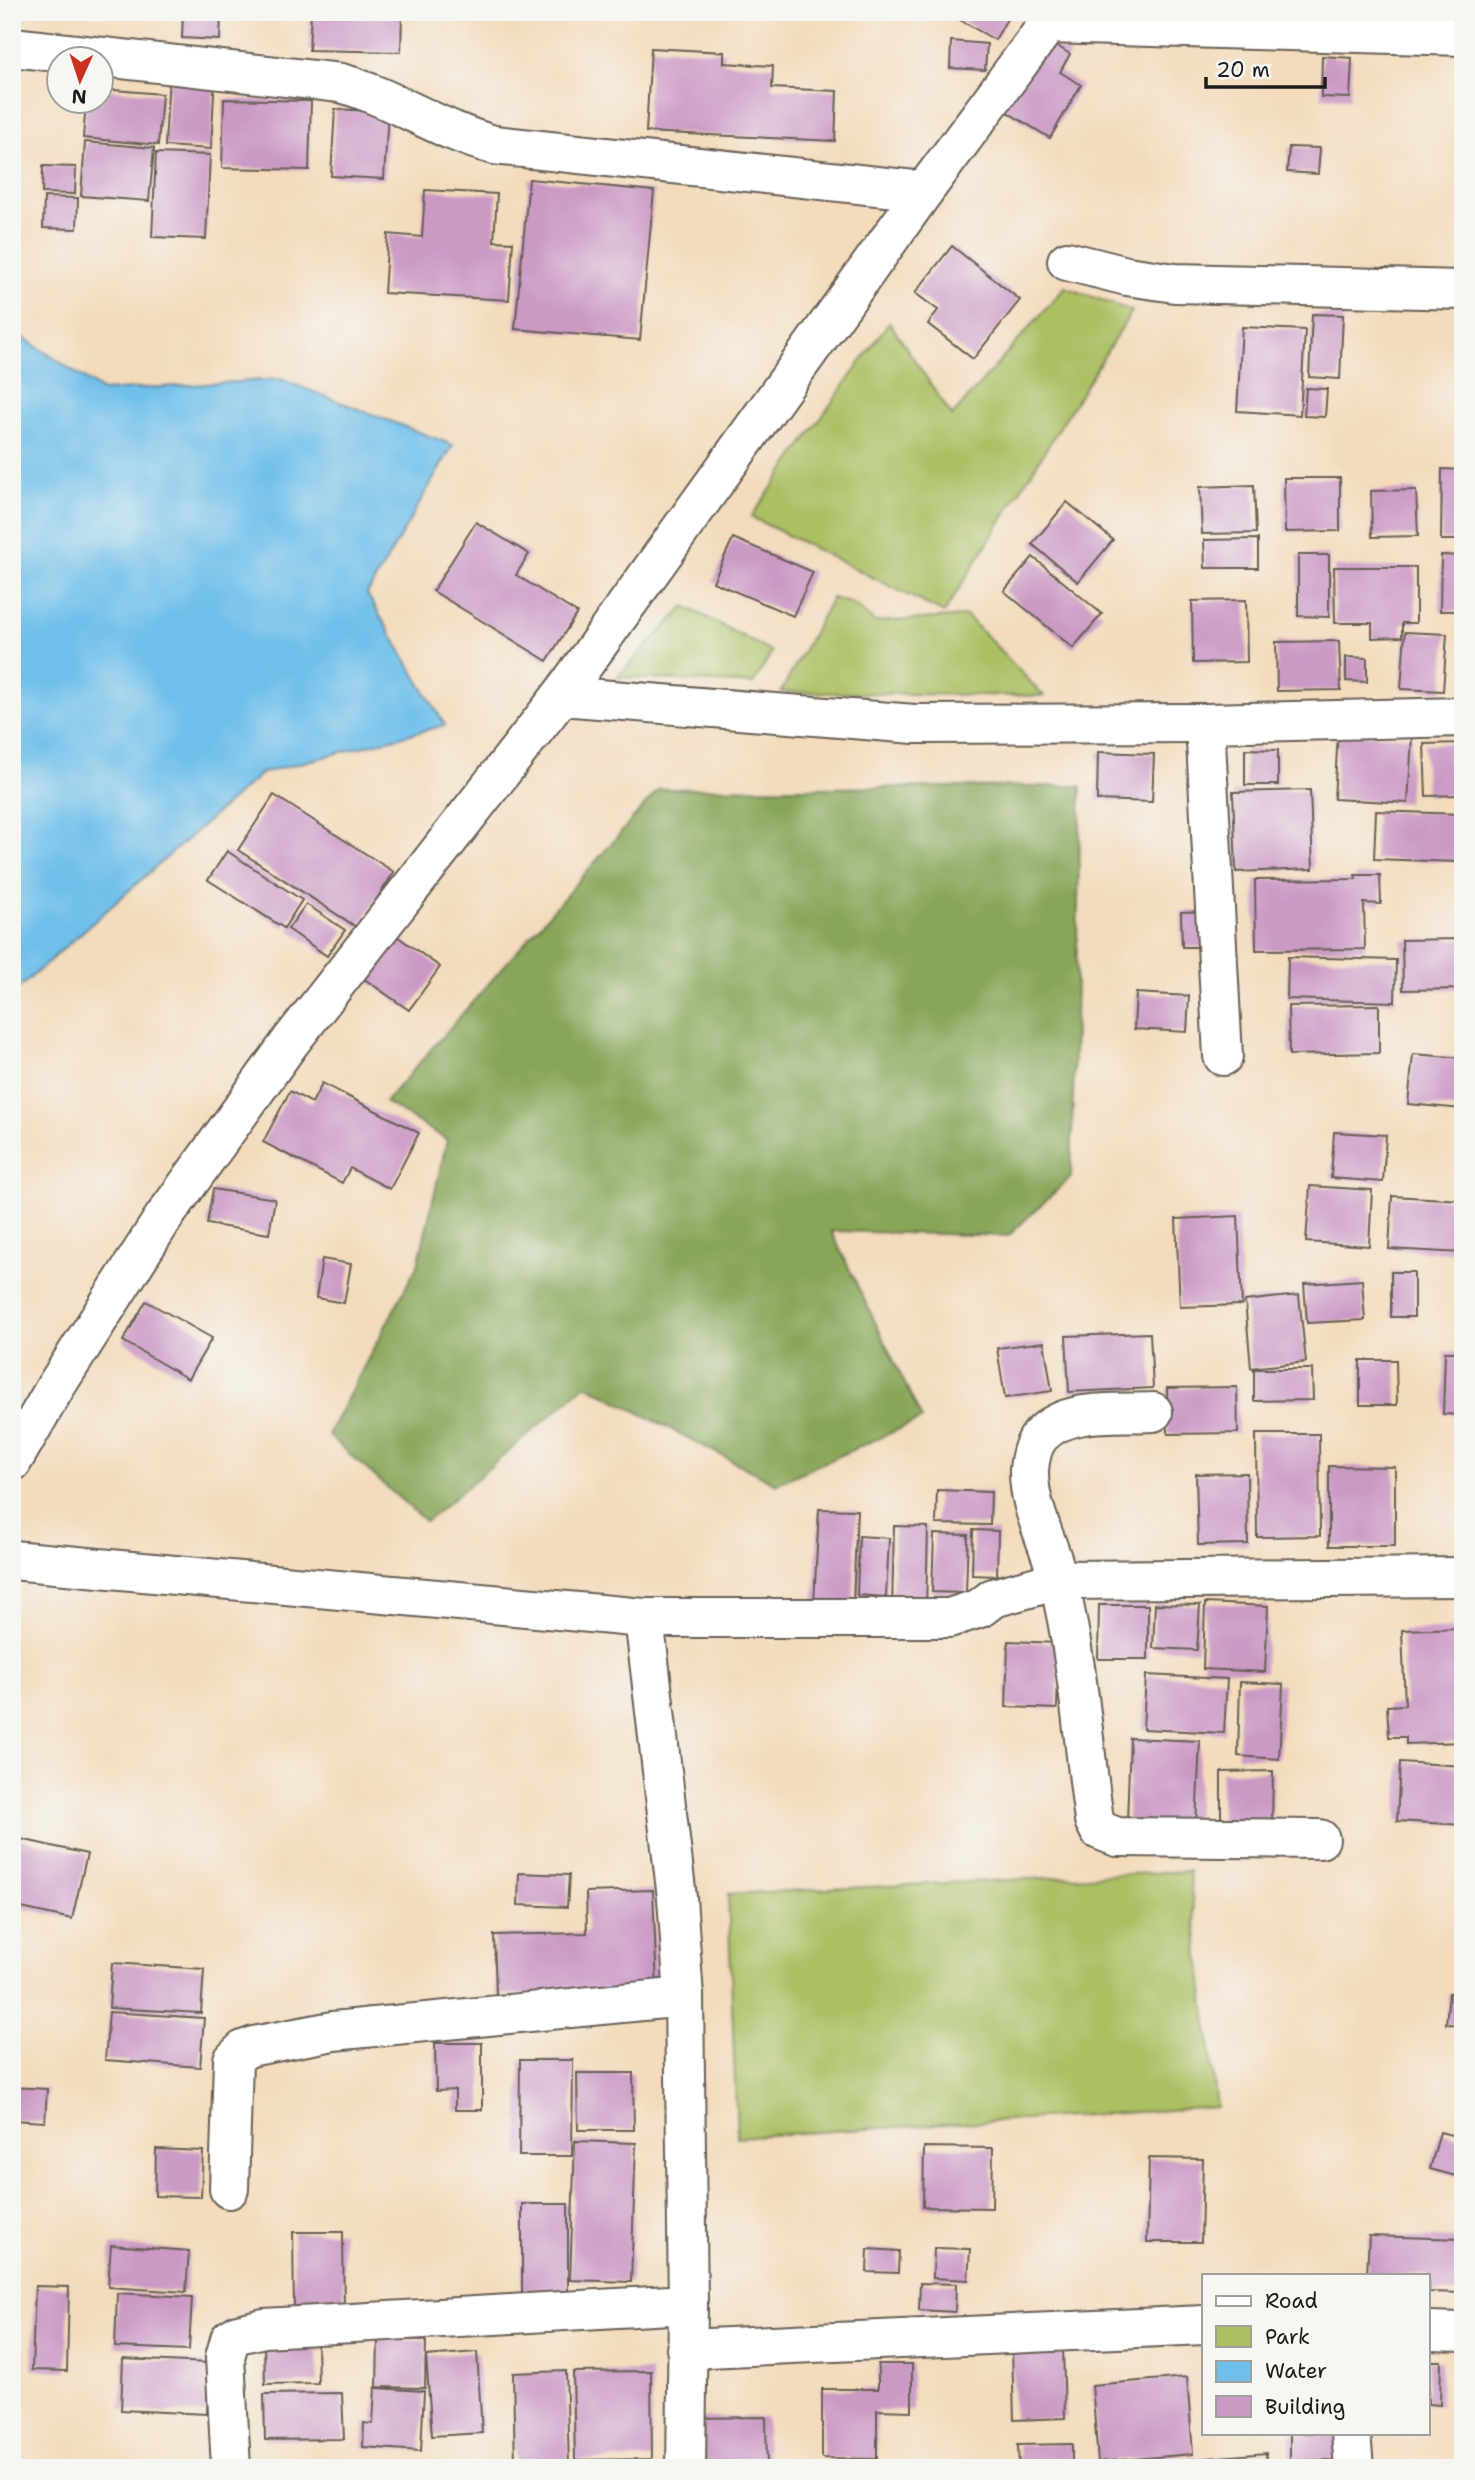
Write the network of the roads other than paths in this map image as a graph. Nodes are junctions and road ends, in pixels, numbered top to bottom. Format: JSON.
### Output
{"nodes":[{"id":1,"x":1050,"y":18,"type":"edge"},
{"id":2,"x":1463,"y":36,"type":"edge"},
{"id":3,"x":12,"y":47,"type":"edge"},
{"id":4,"x":924,"y":191,"type":"junction"},
{"id":5,"x":1067,"y":261,"type":"dead end"},
{"id":6,"x":1463,"y":290,"type":"edge"},
{"id":7,"x":561,"y":696,"type":"junction"},
{"id":8,"x":1463,"y":717,"type":"edge"},
{"id":9,"x":1205,"y":723,"type":"junction"},
{"id":10,"x":1223,"y":1056,"type":"dead end"},
{"id":11,"x":1153,"y":1412,"type":"dead end"},
{"id":12,"x":12,"y":1462,"type":"edge"},
{"id":13,"x":12,"y":1560,"type":"edge"},
{"id":14,"x":1463,"y":1577,"type":"edge"},
{"id":15,"x":1059,"y":1580,"type":"junction"},
{"id":16,"x":644,"y":1618,"type":"junction"},
{"id":17,"x":1321,"y":1839,"type":"dead end"},
{"id":18,"x":684,"y":1997,"type":"junction"},
{"id":19,"x":229,"y":2189,"type":"dead end"},
{"id":20,"x":688,"y":2304,"type":"junction"},
{"id":21,"x":1202,"y":2325,"type":"edge"},
{"id":22,"x":1430,"y":2331,"type":"edge"},
{"id":23,"x":1463,"y":2332,"type":"edge"},
{"id":24,"x":686,"y":2349,"type":"junction"},
{"id":25,"x":1351,"y":2434,"type":"edge"},
{"id":26,"x":231,"y":2468,"type":"edge"},
{"id":27,"x":686,"y":2468,"type":"edge"},
{"id":28,"x":1354,"y":2468,"type":"edge"}],
"edges":[{"from":1,"to":2,"type":"street"},
{"from":1,"to":4,"type":"street"},
{"from":3,"to":4,"type":"street"},
{"from":4,"to":7,"type":"street"},
{"from":5,"to":6,"type":"street"},
{"from":7,"to":9,"type":"street"},
{"from":7,"to":12,"type":"street"},
{"from":8,"to":9,"type":"street"},
{"from":9,"to":10,"type":"street"},
{"from":11,"to":15,"type":"street"},
{"from":13,"to":16,"type":"street"},
{"from":14,"to":15,"type":"street"},
{"from":15,"to":16,"type":"street"},
{"from":15,"to":17,"type":"street"},
{"from":16,"to":18,"type":"street"},
{"from":18,"to":19,"type":"street"},
{"from":18,"to":20,"type":"street"},
{"from":20,"to":24,"type":"street"},
{"from":20,"to":26,"type":"street"},
{"from":21,"to":24,"type":"street"},
{"from":22,"to":23,"type":"street"},
{"from":24,"to":27,"type":"street"},
{"from":25,"to":28,"type":"street"}]}
